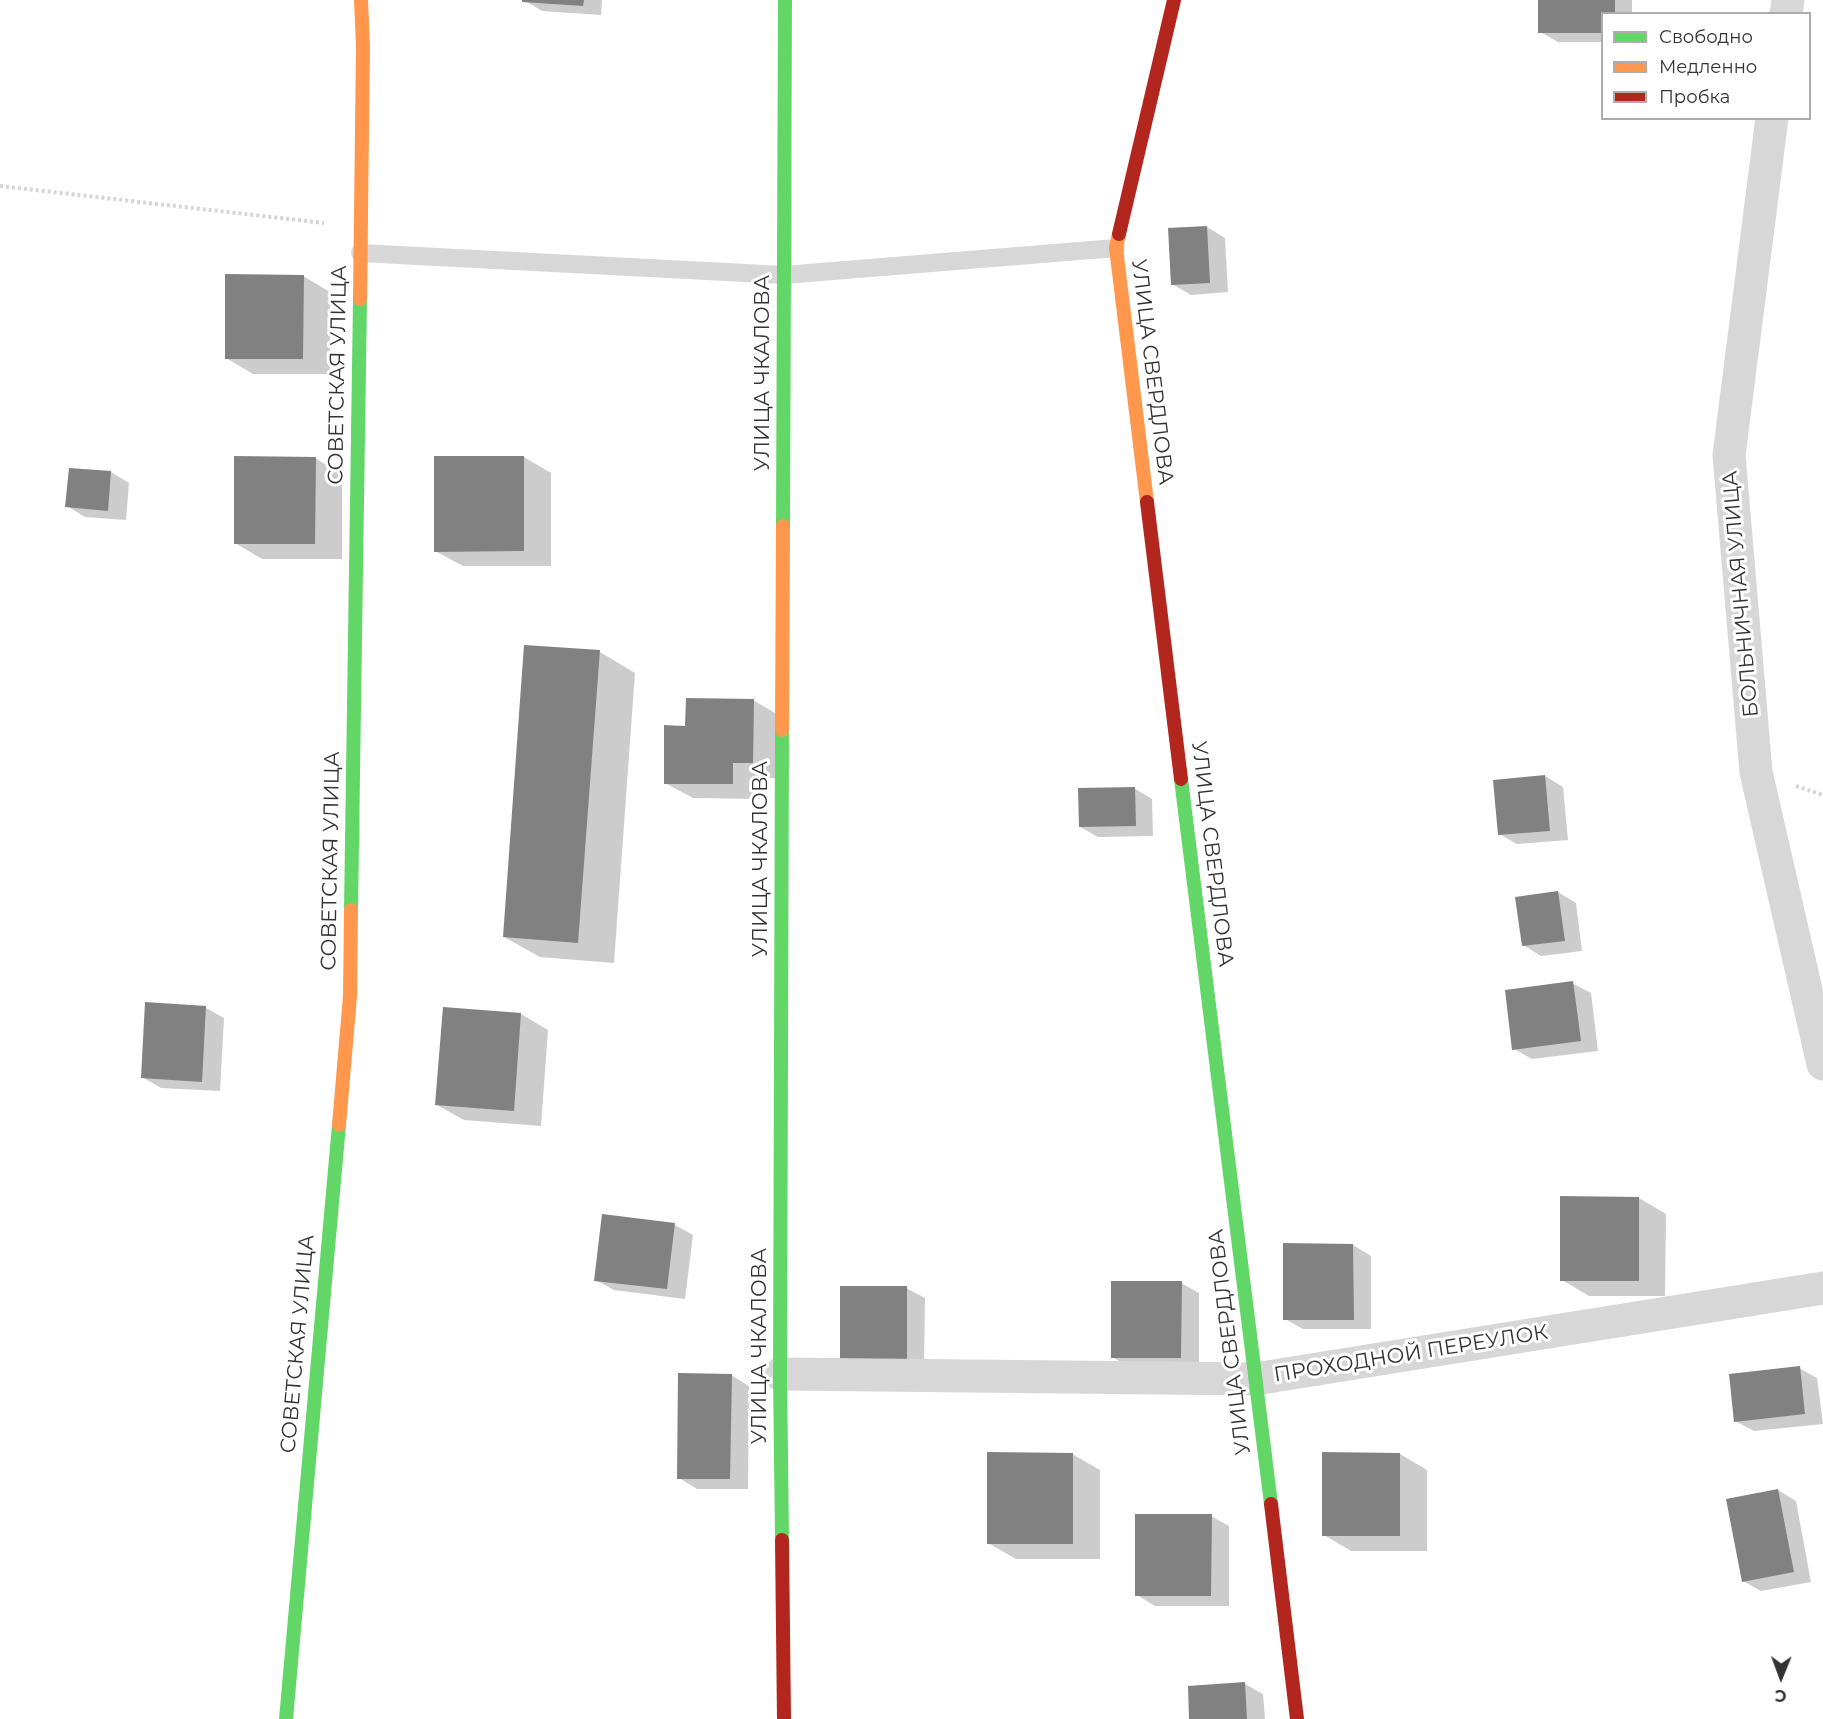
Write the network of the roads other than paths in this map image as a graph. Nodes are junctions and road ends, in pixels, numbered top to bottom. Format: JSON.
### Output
{"nodes":[{"id":1,"x":361,"y":0,"type":"edge"},
{"id":2,"x":785,"y":0,"type":"edge"},
{"id":3,"x":1174,"y":0,"type":"edge"},
{"id":4,"x":1772,"y":120,"type":"edge"},
{"id":5,"x":1116,"y":248,"type":"junction"},
{"id":6,"x":360,"y":253,"type":"junction"},
{"id":7,"x":784,"y":275,"type":"junction"},
{"id":8,"x":1823,"y":1064,"type":"edge"},
{"id":9,"x":1823,"y":1288,"type":"edge"},
{"id":10,"x":780,"y":1374,"type":"junction"},
{"id":11,"x":1256,"y":1379,"type":"junction"},
{"id":12,"x":286,"y":1719,"type":"edge"},
{"id":13,"x":784,"y":1719,"type":"edge"},
{"id":14,"x":1296,"y":1719,"type":"edge"}],
"edges":[{"from":1,"to":6,"type":"street","name":"СОВЕТСКАЯ УЛИЦА"},
{"from":2,"to":7,"type":"street","name":"УЛИЦА ЧКАЛОВА"},
{"from":3,"to":5,"type":"street","name":"УЛИЦА СВЕРДЛОВА"},
{"from":4,"to":8,"type":"street","name":"БОЛЬНИЧНАЯ УЛИЦА"},
{"from":5,"to":7,"type":"lane"},
{"from":5,"to":11,"type":"street","name":"УЛИЦА СВЕРДЛОВА"},
{"from":6,"to":7,"type":"lane"},
{"from":6,"to":12,"type":"street","name":"СОВЕТСКАЯ УЛИЦА"},
{"from":7,"to":10,"type":"street","name":"УЛИЦА ЧКАЛОВА"},
{"from":9,"to":11,"type":"street","name":"ПРОХОДНОЙ ПЕРЕУЛОК"},
{"from":10,"to":11,"type":"street","name":"ПРОХОДНОЙ ПЕРЕУЛОК"},
{"from":10,"to":13,"type":"street","name":"УЛИЦА ЧКАЛОВА"},
{"from":11,"to":14,"type":"street","name":"УЛИЦА СВЕРДЛОВА"}]}
